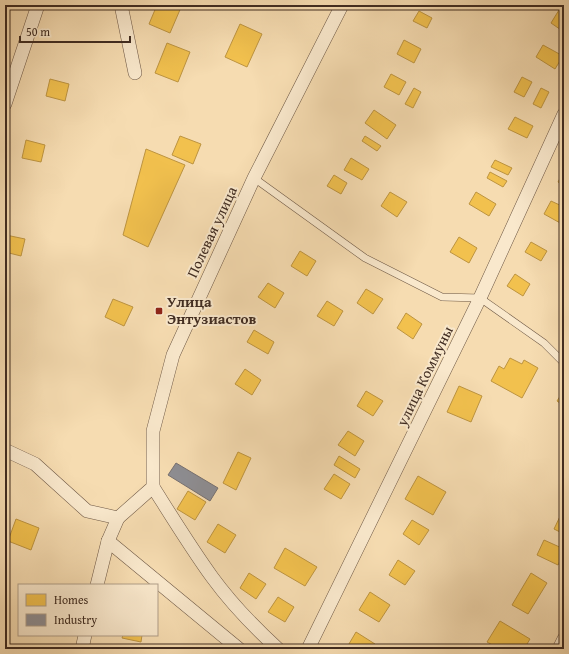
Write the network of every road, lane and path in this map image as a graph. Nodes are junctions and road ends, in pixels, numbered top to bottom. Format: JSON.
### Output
{"nodes":[{"id":1,"x":38,"y":5,"type":"edge"},
{"id":2,"x":121,"y":5,"type":"edge"},
{"id":3,"x":342,"y":5,"type":"edge"},
{"id":4,"x":135,"y":73,"type":"dead end"},
{"id":5,"x":5,"y":104,"type":"edge"},
{"id":6,"x":564,"y":114,"type":"edge"},
{"id":7,"x":254,"y":178,"type":"junction"},
{"id":8,"x":480,"y":298,"type":"junction"},
{"id":9,"x":564,"y":363,"type":"edge"},
{"id":10,"x":5,"y":450,"type":"edge"},
{"id":11,"x":153,"y":487,"type":"junction"},
{"id":12,"x":118,"y":518,"type":"junction"},
{"id":13,"x":108,"y":541,"type":"junction"},
{"id":14,"x":97,"y":584,"type":"edge"},
{"id":15,"x":85,"y":636,"type":"edge"},
{"id":16,"x":564,"y":639,"type":"edge"},
{"id":17,"x":82,"y":649,"type":"edge"},
{"id":18,"x":239,"y":649,"type":"edge"},
{"id":19,"x":278,"y":649,"type":"edge"},
{"id":20,"x":308,"y":649,"type":"edge"},
{"id":21,"x":559,"y":649,"type":"edge"}],
"edges":[{"from":1,"to":5,"type":"street"},
{"from":2,"to":4,"type":"street"},
{"from":3,"to":7,"type":"street","name":"Полевая улица"},
{"from":6,"to":8,"type":"street","name":"улица Коммуны"},
{"from":7,"to":8,"type":"lane"},
{"from":7,"to":11,"type":"street","name":"Полевая улица"},
{"from":8,"to":9,"type":"lane"},
{"from":8,"to":20,"type":"street","name":"улица Коммуны"},
{"from":10,"to":12,"type":"street"},
{"from":11,"to":12,"type":"street"},
{"from":11,"to":19,"type":"street"},
{"from":12,"to":13,"type":"street"},
{"from":13,"to":14,"type":"street"},
{"from":13,"to":18,"type":"street"},
{"from":15,"to":17,"type":"street"},
{"from":16,"to":21,"type":"street"}]}
